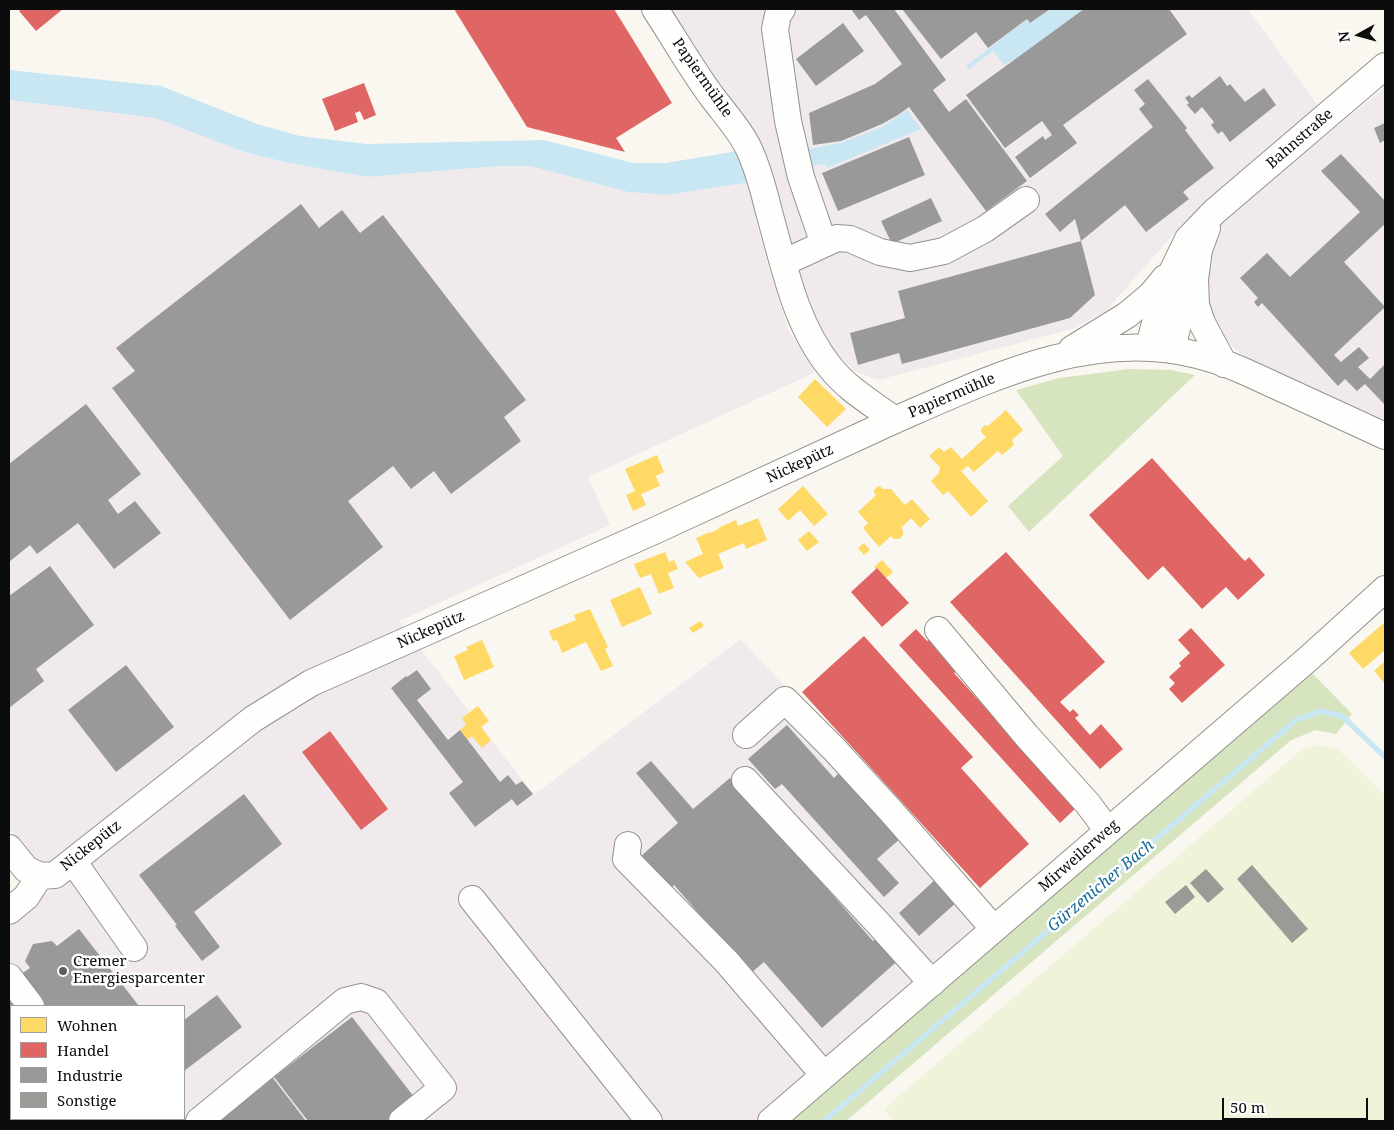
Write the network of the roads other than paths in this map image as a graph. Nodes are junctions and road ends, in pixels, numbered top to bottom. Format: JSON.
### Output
{"nodes":[{"id":1,"x":655,"y":9,"type":"edge"},
{"id":2,"x":782,"y":9,"type":"edge"},
{"id":3,"x":1385,"y":66,"type":"edge"},
{"id":4,"x":1026,"y":200,"type":"dead end"},
{"id":5,"x":1214,"y":212,"type":"junction"},
{"id":6,"x":824,"y":244,"type":"junction"},
{"id":7,"x":1199,"y":250,"type":"junction"},
{"id":8,"x":784,"y":263,"type":"junction"},
{"id":9,"x":1173,"y":270,"type":"junction"},
{"id":10,"x":1160,"y":349,"type":"junction"},
{"id":11,"x":1060,"y":356,"type":"junction"},
{"id":12,"x":1224,"y":364,"type":"junction"},
{"id":13,"x":895,"y":420,"type":"junction"},
{"id":14,"x":1385,"y":436,"type":"edge"},
{"id":15,"x":1385,"y":589,"type":"edge"},
{"id":16,"x":938,"y":630,"type":"dead end"},
{"id":17,"x":746,"y":735,"type":"dead end"},
{"id":18,"x":745,"y":780,"type":"dead end"},
{"id":19,"x":1108,"y":831,"type":"junction"},
{"id":20,"x":628,"y":845,"type":"dead end"},
{"id":21,"x":9,"y":848,"type":"edge"},
{"id":22,"x":73,"y":861,"type":"junction"},
{"id":23,"x":40,"y":876,"type":"junction"},
{"id":24,"x":472,"y":899,"type":"dead end"},
{"id":25,"x":9,"y":911,"type":"edge"},
{"id":26,"x":994,"y":929,"type":"junction"},
{"id":27,"x":134,"y":948,"type":"dead end"},
{"id":28,"x":9,"y":977,"type":"edge"},
{"id":29,"x":932,"y":983,"type":"junction"},
{"id":30,"x":29,"y":1005,"type":"edge"},
{"id":31,"x":824,"y":1075,"type":"junction"},
{"id":32,"x":199,"y":1121,"type":"edge"},
{"id":33,"x":402,"y":1121,"type":"edge"},
{"id":34,"x":649,"y":1121,"type":"edge"},
{"id":35,"x":771,"y":1121,"type":"edge"}],
"edges":[{"from":1,"to":8,"type":"street","name":"Papiermühle"},
{"from":2,"to":6,"type":"street"},
{"from":3,"to":5,"type":"street","name":"Bahnstraße"},
{"from":4,"to":6,"type":"street"},
{"from":5,"to":7,"type":"street","name":"Bahnstraße"},
{"from":5,"to":9,"type":"street","name":"Bahnstraße"},
{"from":6,"to":8,"type":"street"},
{"from":7,"to":10,"type":"street","name":"Bahnstraße"},
{"from":7,"to":12,"type":"street","name":"Bahnstraße"},
{"from":8,"to":13,"type":"street","name":"Papiermühle"},
{"from":9,"to":10,"type":"street","name":"Bahnstraße"},
{"from":9,"to":11,"type":"street","name":"Bahnstraße"},
{"from":10,"to":11,"type":"street","name":"Papiermühle"},
{"from":10,"to":12,"type":"street","name":"Papiermühle"},
{"from":11,"to":13,"type":"street","name":"Papiermühle"},
{"from":12,"to":14,"type":"street","name":"Papiermühle"},
{"from":13,"to":22,"type":"street","name":"Nickepütz"},
{"from":15,"to":19,"type":"street","name":"Mirweilerweg"},
{"from":16,"to":19,"type":"street"},
{"from":17,"to":26,"type":"street"},
{"from":18,"to":29,"type":"street"},
{"from":19,"to":26,"type":"street","name":"Mirweilerweg"},
{"from":20,"to":31,"type":"street"},
{"from":21,"to":23,"type":"street"},
{"from":22,"to":23,"type":"street","name":"Nickepütz"},
{"from":22,"to":27,"type":"street"},
{"from":23,"to":25,"type":"street"},
{"from":24,"to":34,"type":"street"},
{"from":26,"to":29,"type":"street","name":"Mirweilerweg"},
{"from":28,"to":30,"type":"street"},
{"from":29,"to":31,"type":"street","name":"Mirweilerweg"},
{"from":31,"to":35,"type":"street","name":"Mirweilerweg"},
{"from":32,"to":33,"type":"street"}]}
